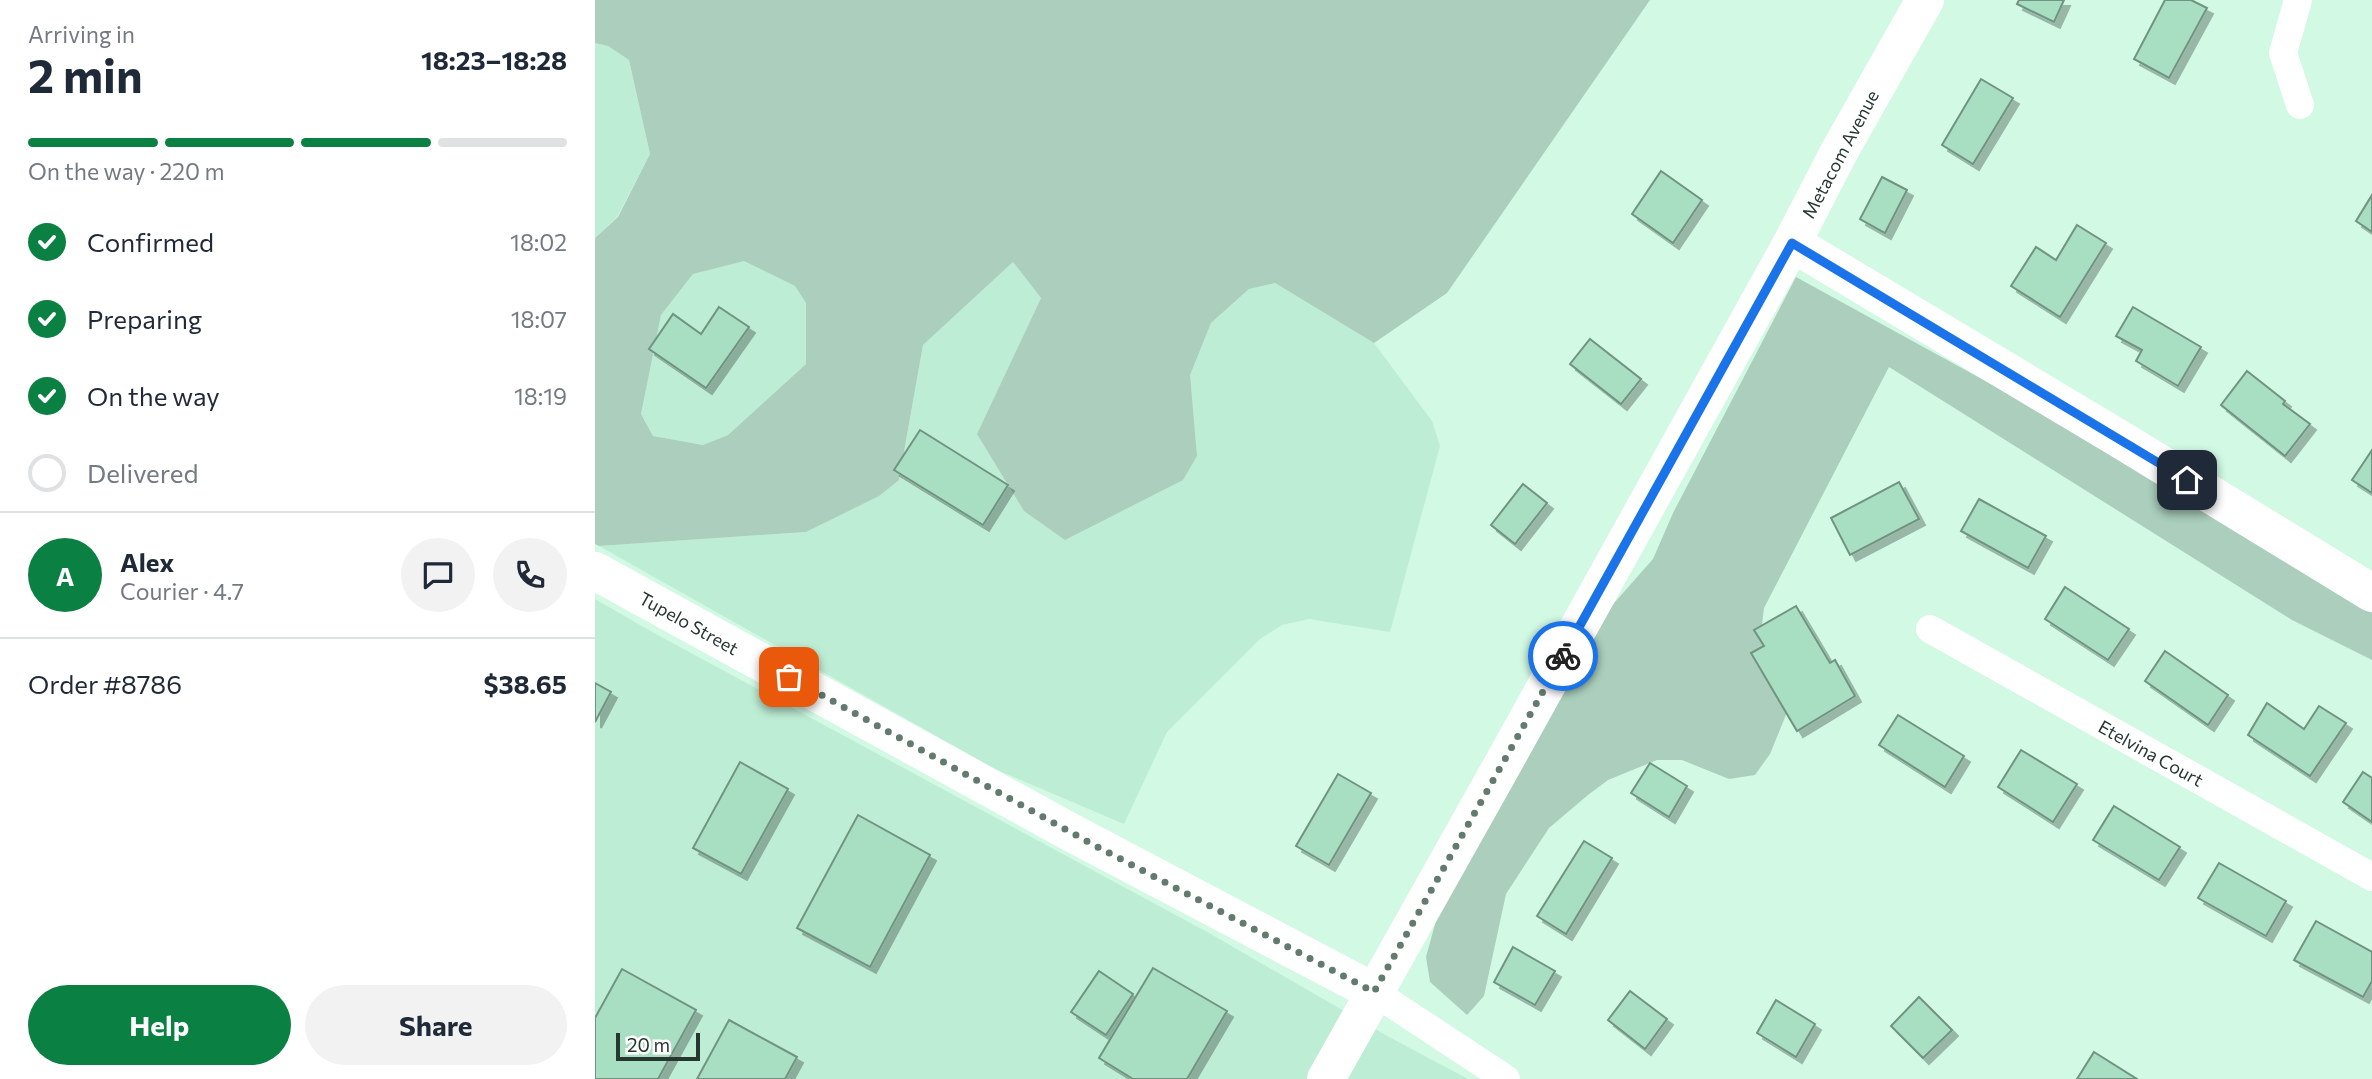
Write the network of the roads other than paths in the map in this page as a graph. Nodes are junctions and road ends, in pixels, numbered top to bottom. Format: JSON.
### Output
{"nodes":[{"id":1,"x":1925,"y":0,"type":"edge"},
{"id":2,"x":2298,"y":0,"type":"edge"},
{"id":3,"x":2300,"y":105,"type":"dead end"},
{"id":4,"x":1792,"y":243,"type":"junction"},
{"id":5,"x":595,"y":571,"type":"edge"},
{"id":6,"x":2372,"y":593,"type":"edge"},
{"id":7,"x":1930,"y":629,"type":"dead end"},
{"id":8,"x":2372,"y":877,"type":"edge"},
{"id":9,"x":1374,"y":992,"type":"junction"},
{"id":10,"x":1326,"y":1079,"type":"edge"},
{"id":11,"x":1506,"y":1079,"type":"edge"}],
"edges":[{"from":1,"to":4,"type":"main road","name":"Metacom Avenue"},
{"from":2,"to":3,"type":"street"},
{"from":4,"to":6,"type":"main road"},
{"from":4,"to":9,"type":"main road","name":"Metacom Avenue"},
{"from":5,"to":9,"type":"main road","name":"Tupelo Street"},
{"from":7,"to":8,"type":"street","name":"Etelvina Court"},
{"from":9,"to":10,"type":"main road","name":"Metacom Avenue"},
{"from":9,"to":11,"type":"street"}]}
